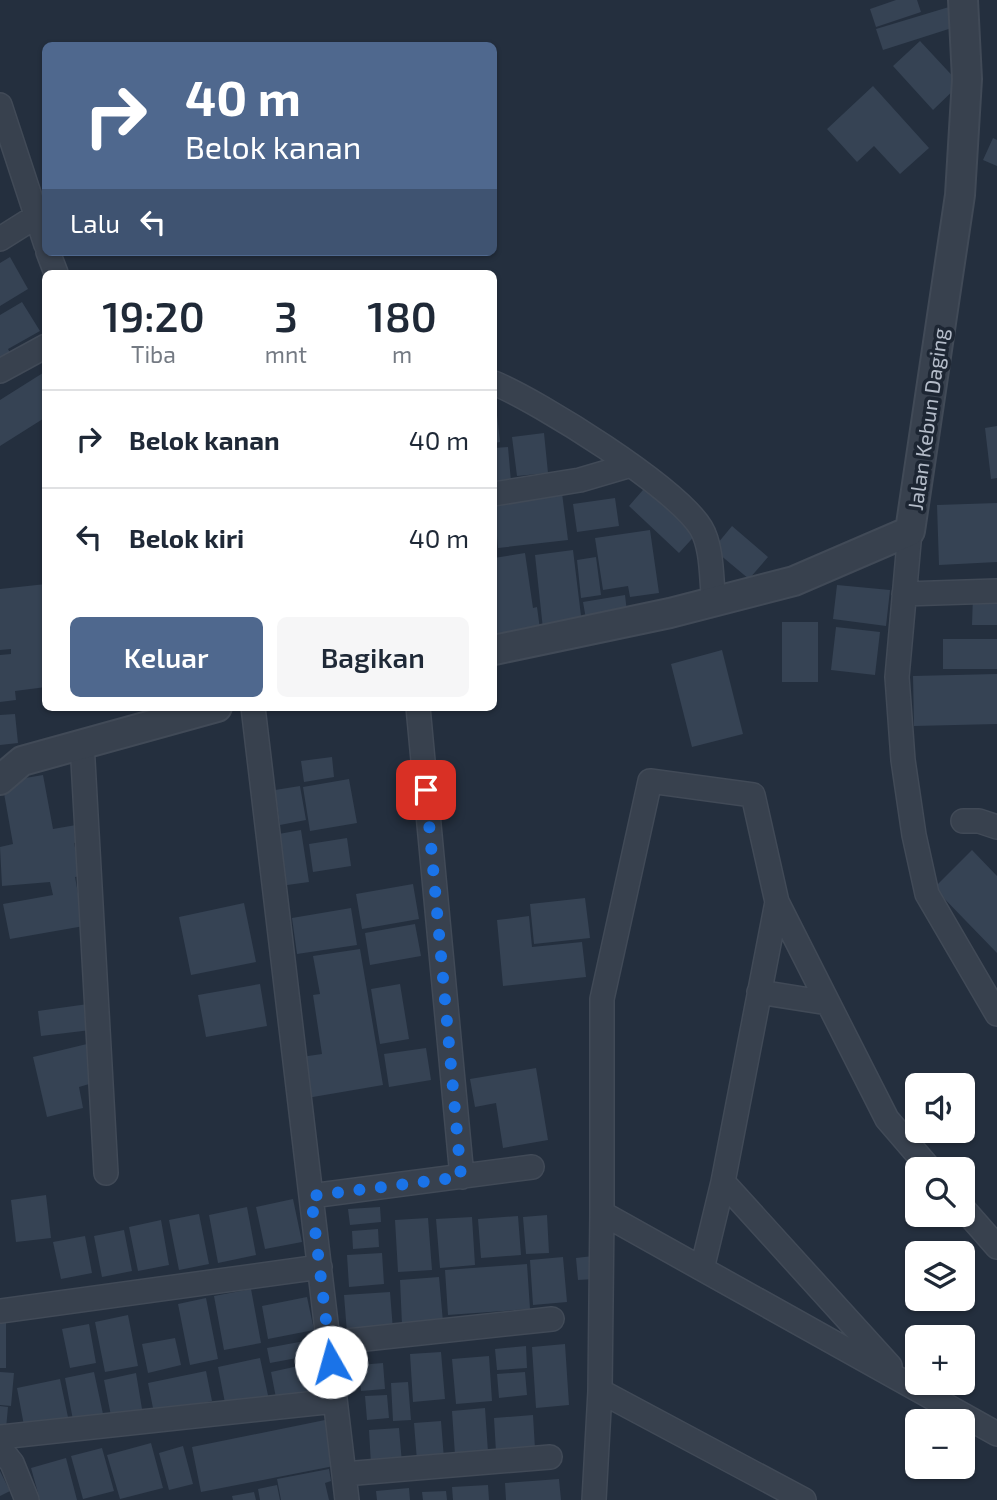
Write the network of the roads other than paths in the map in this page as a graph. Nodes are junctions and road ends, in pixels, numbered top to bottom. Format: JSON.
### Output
{"nodes":[{"id":1,"x":963,"y":0,"type":"edge"},
{"id":2,"x":1,"y":109,"type":"edge"},
{"id":3,"x":35,"y":217,"type":"junction"},
{"id":4,"x":42,"y":235,"type":"edge"},
{"id":5,"x":0,"y":239,"type":"edge"},
{"id":6,"x":42,"y":348,"type":"edge"},
{"id":7,"x":0,"y":371,"type":"edge"},
{"id":8,"x":497,"y":385,"type":"edge"},
{"id":9,"x":631,"y":465,"type":"junction"},
{"id":10,"x":497,"y":494,"type":"edge"},
{"id":11,"x":910,"y":531,"type":"junction"},
{"id":12,"x":997,"y":591,"type":"edge"},
{"id":13,"x":904,"y":594,"type":"junction"},
{"id":14,"x":714,"y":603,"type":"junction"},
{"id":15,"x":497,"y":649,"type":"edge"},
{"id":16,"x":202,"y":711,"type":"edge"},
{"id":17,"x":253,"y":711,"type":"edge"},
{"id":18,"x":418,"y":711,"type":"edge"},
{"id":19,"x":82,"y":743,"type":"junction"},
{"id":20,"x":0,"y":780,"type":"edge"},
{"id":21,"x":963,"y":821,"type":"dead end"},
{"id":22,"x":997,"y":827,"type":"edge"},
{"id":23,"x":777,"y":902,"type":"junction"},
{"id":24,"x":759,"y":992,"type":"junction"},
{"id":25,"x":828,"y":1003,"type":"junction"},
{"id":26,"x":997,"y":1014,"type":"edge"},
{"id":27,"x":920,"y":1157,"type":"edge"},
{"id":28,"x":532,"y":1167,"type":"dead end"},
{"id":29,"x":106,"y":1173,"type":"dead end"},
{"id":30,"x":461,"y":1177,"type":"junction"},
{"id":31,"x":723,"y":1182,"type":"junction"},
{"id":32,"x":311,"y":1196,"type":"junction"},
{"id":33,"x":602,"y":1213,"type":"junction"},
{"id":34,"x":975,"y":1222,"type":"edge"},
{"id":35,"x":997,"y":1247,"type":"edge"},
{"id":36,"x":320,"y":1267,"type":"junction"},
{"id":37,"x":702,"y":1269,"type":"junction"},
{"id":38,"x":0,"y":1311,"type":"edge"},
{"id":39,"x":552,"y":1319,"type":"dead end"},
{"id":40,"x":328,"y":1343,"type":"junction"},
{"id":41,"x":904,"y":1382,"type":"junction"},
{"id":42,"x":600,"y":1391,"type":"junction"},
{"id":43,"x":335,"y":1401,"type":"junction"},
{"id":44,"x":997,"y":1434,"type":"edge"},
{"id":45,"x":0,"y":1437,"type":"edge"},
{"id":46,"x":0,"y":1448,"type":"edge"},
{"id":47,"x":550,"y":1457,"type":"dead end"},
{"id":48,"x":344,"y":1475,"type":"junction"},
{"id":49,"x":27,"y":1500,"type":"edge"},
{"id":50,"x":346,"y":1500,"type":"edge"},
{"id":51,"x":594,"y":1500,"type":"edge"},
{"id":52,"x":804,"y":1500,"type":"edge"}],
"edges":[{"from":1,"to":11,"type":"street","name":"Jalan Kebun Daging"},
{"from":2,"to":3,"type":"street"},
{"from":3,"to":4,"type":"street"},
{"from":3,"to":5,"type":"street"},
{"from":6,"to":7,"type":"street"},
{"from":8,"to":9,"type":"street"},
{"from":9,"to":10,"type":"street"},
{"from":9,"to":14,"type":"street"},
{"from":11,"to":13,"type":"street"},
{"from":11,"to":14,"type":"street","name":"Jalan Kebun Daging"},
{"from":12,"to":13,"type":"street"},
{"from":13,"to":26,"type":"street"},
{"from":14,"to":15,"type":"street","name":"Jalan Kebun Daging"},
{"from":16,"to":19,"type":"street"},
{"from":17,"to":32,"type":"street"},
{"from":18,"to":30,"type":"street"},
{"from":19,"to":20,"type":"street"},
{"from":19,"to":29,"type":"street"},
{"from":21,"to":22,"type":"street"},
{"from":23,"to":24,"type":"street"},
{"from":23,"to":25,"type":"street"},
{"from":23,"to":33,"type":"street"},
{"from":24,"to":25,"type":"street"},
{"from":24,"to":31,"type":"street"},
{"from":25,"to":27,"type":"street"},
{"from":28,"to":30,"type":"street"},
{"from":30,"to":32,"type":"street"},
{"from":31,"to":37,"type":"street"},
{"from":31,"to":41,"type":"street"},
{"from":32,"to":36,"type":"street"},
{"from":33,"to":37,"type":"street"},
{"from":33,"to":42,"type":"street"},
{"from":34,"to":35,"type":"street"},
{"from":36,"to":38,"type":"street"},
{"from":36,"to":40,"type":"street"},
{"from":37,"to":41,"type":"street"},
{"from":39,"to":40,"type":"street"},
{"from":40,"to":43,"type":"street"},
{"from":41,"to":44,"type":"street"},
{"from":42,"to":51,"type":"street"},
{"from":42,"to":52,"type":"street"},
{"from":43,"to":45,"type":"street"},
{"from":43,"to":48,"type":"street"},
{"from":46,"to":49,"type":"street"},
{"from":47,"to":48,"type":"street"},
{"from":48,"to":50,"type":"street"}]}
